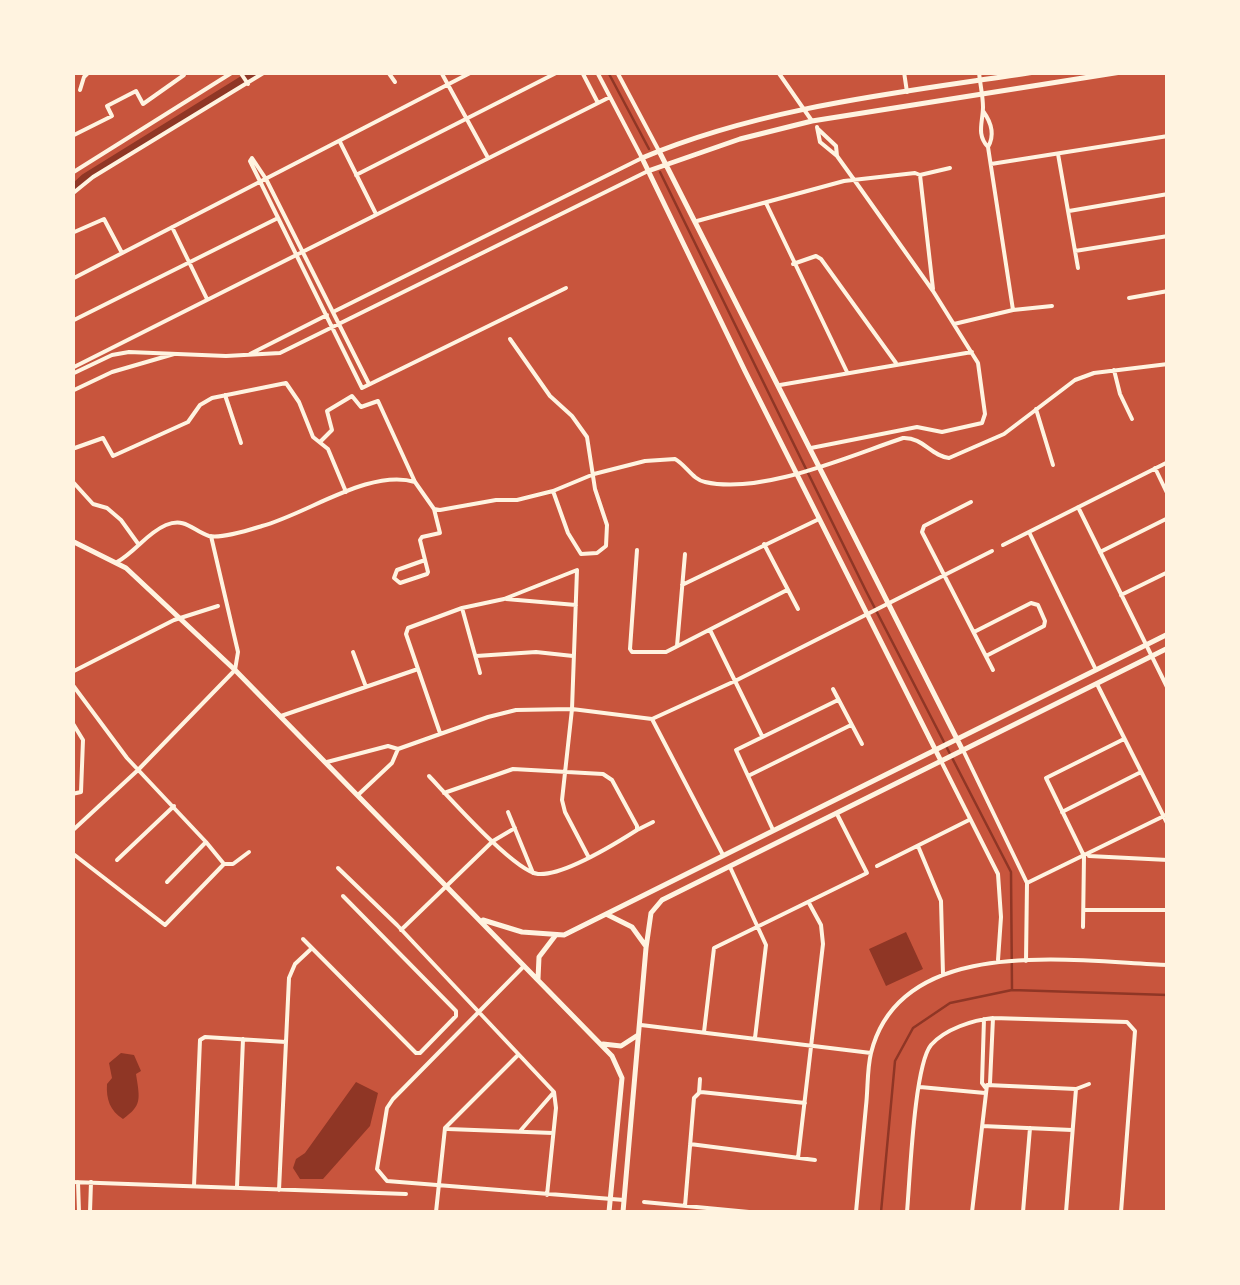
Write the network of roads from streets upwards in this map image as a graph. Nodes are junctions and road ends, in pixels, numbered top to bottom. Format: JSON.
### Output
{"nodes":[{"id":1,"x":89,"y":72,"type":"edge"},
{"id":2,"x":183,"y":72,"type":"edge"},
{"id":3,"x":265,"y":72,"type":"edge"},
{"id":4,"x":388,"y":72,"type":"edge"},
{"id":5,"x":442,"y":72,"type":"edge"},
{"id":6,"x":472,"y":72,"type":"edge"},
{"id":7,"x":558,"y":72,"type":"edge"},
{"id":8,"x":582,"y":72,"type":"edge"},
{"id":9,"x":597,"y":72,"type":"edge"},
{"id":10,"x":617,"y":72,"type":"edge"},
{"id":11,"x":778,"y":72,"type":"edge"},
{"id":12,"x":904,"y":72,"type":"edge"},
{"id":13,"x":979,"y":72,"type":"edge"},
{"id":14,"x":1035,"y":72,"type":"edge"},
{"id":15,"x":1122,"y":72,"type":"edge"},
{"id":16,"x":238,"y":73,"type":"edge"},
{"id":17,"x":980,"y":81,"type":"junction"},
{"id":18,"x":247,"y":82,"type":"junction"},
{"id":19,"x":395,"y":82,"type":"dead end"},
{"id":20,"x":448,"y":85,"type":"junction"},
{"id":21,"x":80,"y":90,"type":"dead end"},
{"id":22,"x":906,"y":92,"type":"junction"},
{"id":23,"x":982,"y":95,"type":"junction"},
{"id":24,"x":610,"y":98,"type":"junction"},
{"id":25,"x":598,"y":103,"type":"junction"},
{"id":26,"x":805,"y":111,"type":"junction"},
{"id":27,"x":984,"y":111,"type":"junction"},
{"id":28,"x":466,"y":118,"type":"junction"},
{"id":29,"x":814,"y":124,"type":"junction"},
{"id":30,"x":72,"y":136,"type":"edge"},
{"id":31,"x":1168,"y":136,"type":"edge"},
{"id":32,"x":340,"y":141,"type":"junction"},
{"id":33,"x":988,"y":147,"type":"junction"},
{"id":34,"x":109,"y":149,"type":"junction"},
{"id":35,"x":658,"y":152,"type":"junction"},
{"id":36,"x":1058,"y":154,"type":"junction"},
{"id":37,"x":837,"y":156,"type":"junction"},
{"id":38,"x":488,"y":158,"type":"junction"},
{"id":39,"x":642,"y":158,"type":"junction"},
{"id":40,"x":118,"y":161,"type":"junction"},
{"id":41,"x":664,"y":163,"type":"junction"},
{"id":42,"x":991,"y":164,"type":"junction"},
{"id":43,"x":950,"y":168,"type":"dead end"},
{"id":44,"x":648,"y":170,"type":"junction"},
{"id":45,"x":72,"y":173,"type":"edge"},
{"id":46,"x":356,"y":174,"type":"junction"},
{"id":47,"x":920,"y":175,"type":"junction"},
{"id":48,"x":263,"y":180,"type":"junction"},
{"id":49,"x":855,"y":181,"type":"junction"},
{"id":50,"x":72,"y":194,"type":"edge"},
{"id":51,"x":1168,"y":194,"type":"edge"},
{"id":52,"x":766,"y":202,"type":"junction"},
{"id":53,"x":1068,"y":211,"type":"junction"},
{"id":54,"x":376,"y":214,"type":"junction"},
{"id":55,"x":278,"y":218,"type":"junction"},
{"id":56,"x":696,"y":221,"type":"junction"},
{"id":57,"x":172,"y":227,"type":"junction"},
{"id":58,"x":72,"y":233,"type":"edge"},
{"id":59,"x":489,"y":234,"type":"junction"},
{"id":60,"x":1168,"y":236,"type":"edge"},
{"id":61,"x":495,"y":246,"type":"junction"},
{"id":62,"x":302,"y":251,"type":"junction"},
{"id":63,"x":1074,"y":251,"type":"junction"},
{"id":64,"x":122,"y":253,"type":"junction"},
{"id":65,"x":295,"y":254,"type":"junction"},
{"id":66,"x":190,"y":262,"type":"junction"},
{"id":67,"x":794,"y":264,"type":"junction"},
{"id":68,"x":1078,"y":268,"type":"dead end"},
{"id":69,"x":72,"y":278,"type":"edge"},
{"id":70,"x":566,"y":288,"type":"dead end"},
{"id":71,"x":933,"y":291,"type":"junction"},
{"id":72,"x":1168,"y":291,"type":"edge"},
{"id":73,"x":1128,"y":298,"type":"dead end"},
{"id":74,"x":208,"y":299,"type":"junction"},
{"id":75,"x":356,"y":301,"type":"junction"},
{"id":76,"x":1052,"y":306,"type":"dead end"},
{"id":77,"x":1013,"y":310,"type":"junction"},
{"id":78,"x":333,"y":312,"type":"junction"},
{"id":79,"x":362,"y":312,"type":"junction"},
{"id":80,"x":326,"y":316,"type":"junction"},
{"id":81,"x":72,"y":321,"type":"edge"},
{"id":82,"x":339,"y":324,"type":"junction"},
{"id":83,"x":954,"y":324,"type":"junction"},
{"id":84,"x":332,"y":327,"type":"junction"},
{"id":85,"x":510,"y":340,"type":"dead end"},
{"id":86,"x":972,"y":352,"type":"junction"},
{"id":87,"x":179,"y":353,"type":"junction"},
{"id":88,"x":246,"y":356,"type":"junction"},
{"id":89,"x":896,"y":363,"type":"junction"},
{"id":90,"x":1168,"y":364,"type":"edge"},
{"id":91,"x":1114,"y":370,"type":"junction"},
{"id":92,"x":72,"y":371,"type":"edge"},
{"id":93,"x":848,"y":372,"type":"junction"},
{"id":94,"x":369,"y":384,"type":"junction"},
{"id":95,"x":778,"y":385,"type":"junction"},
{"id":96,"x":72,"y":390,"type":"edge"},
{"id":97,"x":225,"y":395,"type":"junction"},
{"id":98,"x":1036,"y":410,"type":"junction"},
{"id":99,"x":1132,"y":418,"type":"dead end"},
{"id":100,"x":320,"y":442,"type":"junction"},
{"id":101,"x":241,"y":444,"type":"dead end"},
{"id":102,"x":72,"y":448,"type":"edge"},
{"id":103,"x":810,"y":448,"type":"junction"},
{"id":104,"x":1168,"y":462,"type":"edge"},
{"id":105,"x":1053,"y":465,"type":"dead end"},
{"id":106,"x":817,"y":467,"type":"junction"},
{"id":107,"x":1154,"y":468,"type":"junction"},
{"id":108,"x":800,"y":473,"type":"junction"},
{"id":109,"x":594,"y":474,"type":"junction"},
{"id":110,"x":73,"y":482,"type":"edge"},
{"id":111,"x":415,"y":482,"type":"junction"},
{"id":112,"x":346,"y":492,"type":"junction"},
{"id":113,"x":554,"y":492,"type":"junction"},
{"id":114,"x":1168,"y":495,"type":"edge"},
{"id":115,"x":971,"y":502,"type":"dead end"},
{"id":116,"x":1078,"y":508,"type":"junction"},
{"id":117,"x":434,"y":509,"type":"junction"},
{"id":118,"x":820,"y":518,"type":"junction"},
{"id":119,"x":1168,"y":518,"type":"edge"},
{"id":120,"x":1029,"y":532,"type":"junction"},
{"id":121,"x":211,"y":536,"type":"junction"},
{"id":122,"x":72,"y":541,"type":"edge"},
{"id":123,"x":764,"y":544,"type":"junction"},
{"id":124,"x":1003,"y":544,"type":"dead end"},
{"id":125,"x":138,"y":545,"type":"junction"},
{"id":126,"x":637,"y":550,"type":"dead end"},
{"id":127,"x":992,"y":551,"type":"dead end"},
{"id":128,"x":1100,"y":552,"type":"junction"},
{"id":129,"x":685,"y":554,"type":"dead end"},
{"id":130,"x":425,"y":560,"type":"junction"},
{"id":131,"x":122,"y":565,"type":"junction"},
{"id":132,"x":1168,"y":572,"type":"edge"},
{"id":133,"x":946,"y":574,"type":"junction"},
{"id":134,"x":682,"y":586,"type":"junction"},
{"id":135,"x":787,"y":590,"type":"junction"},
{"id":136,"x":1121,"y":595,"type":"junction"},
{"id":137,"x":504,"y":598,"type":"junction"},
{"id":138,"x":576,"y":605,"type":"junction"},
{"id":139,"x":887,"y":605,"type":"junction"},
{"id":140,"x":218,"y":606,"type":"dead end"},
{"id":141,"x":462,"y":608,"type":"junction"},
{"id":142,"x":798,"y":609,"type":"dead end"},
{"id":143,"x":870,"y":613,"type":"junction"},
{"id":144,"x":180,"y":617,"type":"junction"},
{"id":145,"x":710,"y":630,"type":"junction"},
{"id":146,"x":974,"y":632,"type":"junction"},
{"id":147,"x":1168,"y":634,"type":"edge"},
{"id":148,"x":1146,"y":645,"type":"junction"},
{"id":149,"x":677,"y":646,"type":"junction"},
{"id":150,"x":1168,"y":648,"type":"edge"},
{"id":151,"x":353,"y":652,"type":"dead end"},
{"id":152,"x":476,"y":656,"type":"junction"},
{"id":153,"x":573,"y":656,"type":"junction"},
{"id":154,"x":986,"y":656,"type":"junction"},
{"id":155,"x":1152,"y":656,"type":"junction"},
{"id":156,"x":418,"y":669,"type":"junction"},
{"id":157,"x":236,"y":670,"type":"junction"},
{"id":158,"x":993,"y":670,"type":"dead end"},
{"id":159,"x":1096,"y":670,"type":"junction"},
{"id":160,"x":72,"y":672,"type":"edge"},
{"id":161,"x":480,"y":673,"type":"dead end"},
{"id":162,"x":734,"y":682,"type":"junction"},
{"id":163,"x":72,"y":684,"type":"edge"},
{"id":164,"x":1097,"y":684,"type":"junction"},
{"id":165,"x":366,"y":687,"type":"junction"},
{"id":166,"x":833,"y":690,"type":"dead end"},
{"id":167,"x":1168,"y":690,"type":"edge"},
{"id":168,"x":838,"y":700,"type":"junction"},
{"id":169,"x":572,"y":709,"type":"junction"},
{"id":170,"x":281,"y":716,"type":"junction"},
{"id":171,"x":652,"y":719,"type":"junction"},
{"id":172,"x":72,"y":722,"type":"edge"},
{"id":173,"x":851,"y":725,"type":"junction"},
{"id":174,"x":440,"y":734,"type":"junction"},
{"id":175,"x":762,"y":736,"type":"junction"},
{"id":176,"x":1124,"y":738,"type":"junction"},
{"id":177,"x":954,"y":739,"type":"junction"},
{"id":178,"x":862,"y":744,"type":"dead end"},
{"id":179,"x":72,"y":747,"type":"edge"},
{"id":180,"x":82,"y":748,"type":"junction"},
{"id":181,"x":938,"y":748,"type":"junction"},
{"id":182,"x":398,"y":749,"type":"junction"},
{"id":183,"x":737,"y":749,"type":"junction"},
{"id":184,"x":960,"y":751,"type":"junction"},
{"id":185,"x":728,"y":754,"type":"dead end"},
{"id":186,"x":944,"y":759,"type":"junction"},
{"id":187,"x":327,"y":762,"type":"junction"},
{"id":188,"x":138,"y":770,"type":"junction"},
{"id":189,"x":565,"y":771,"type":"junction"},
{"id":190,"x":1043,"y":772,"type":"dead end"},
{"id":191,"x":1141,"y":772,"type":"junction"},
{"id":192,"x":428,"y":776,"type":"dead end"},
{"id":193,"x":1048,"y":776,"type":"junction"},
{"id":194,"x":746,"y":777,"type":"junction"},
{"id":195,"x":444,"y":793,"type":"junction"},
{"id":196,"x":72,"y":794,"type":"edge"},
{"id":197,"x":359,"y":794,"type":"junction"},
{"id":198,"x":174,"y":806,"type":"junction"},
{"id":199,"x":508,"y":812,"type":"dead end"},
{"id":200,"x":836,"y":812,"type":"junction"},
{"id":201,"x":1062,"y":812,"type":"junction"},
{"id":202,"x":1166,"y":815,"type":"edge"},
{"id":203,"x":969,"y":820,"type":"junction"},
{"id":204,"x":653,"y":822,"type":"dead end"},
{"id":205,"x":1168,"y":825,"type":"edge"},
{"id":206,"x":515,"y":828,"type":"junction"},
{"id":207,"x":637,"y":830,"type":"junction"},
{"id":208,"x":773,"y":830,"type":"junction"},
{"id":209,"x":72,"y":831,"type":"edge"},
{"id":210,"x":493,"y":841,"type":"junction"},
{"id":211,"x":206,"y":842,"type":"junction"},
{"id":212,"x":918,"y":846,"type":"junction"},
{"id":213,"x":72,"y":852,"type":"edge"},
{"id":214,"x":249,"y":852,"type":"dead end"},
{"id":215,"x":723,"y":855,"type":"junction"},
{"id":216,"x":588,"y":856,"type":"junction"},
{"id":217,"x":1084,"y":856,"type":"junction"},
{"id":218,"x":117,"y":860,"type":"dead end"},
{"id":219,"x":1168,"y":860,"type":"edge"},
{"id":220,"x":224,"y":864,"type":"junction"},
{"id":221,"x":729,"y":866,"type":"junction"},
{"id":222,"x":878,"y":866,"type":"dead end"},
{"id":223,"x":338,"y":868,"type":"dead end"},
{"id":224,"x":533,"y":874,"type":"junction"},
{"id":225,"x":166,"y":882,"type":"dead end"},
{"id":226,"x":1027,"y":883,"type":"junction"},
{"id":227,"x":448,"y":885,"type":"junction"},
{"id":228,"x":344,"y":896,"type":"dead end"},
{"id":229,"x":809,"y":902,"type":"junction"},
{"id":230,"x":1084,"y":910,"type":"junction"},
{"id":231,"x":1167,"y":910,"type":"edge"},
{"id":232,"x":605,"y":914,"type":"junction"},
{"id":233,"x":1167,"y":918,"type":"edge"},
{"id":234,"x":480,"y":920,"type":"junction"},
{"id":235,"x":758,"y":926,"type":"junction"},
{"id":236,"x":1083,"y":927,"type":"dead end"},
{"id":237,"x":401,"y":930,"type":"junction"},
{"id":238,"x":555,"y":936,"type":"junction"},
{"id":239,"x":303,"y":939,"type":"dead end"},
{"id":240,"x":646,"y":948,"type":"junction"},
{"id":241,"x":312,"y":949,"type":"junction"},
{"id":242,"x":1001,"y":960,"type":"junction"},
{"id":243,"x":1026,"y":961,"type":"junction"},
{"id":244,"x":1168,"y":965,"type":"edge"},
{"id":245,"x":524,"y":966,"type":"junction"},
{"id":246,"x":943,"y":974,"type":"junction"},
{"id":247,"x":538,"y":982,"type":"junction"},
{"id":248,"x":477,"y":1013,"type":"junction"},
{"id":249,"x":994,"y":1018,"type":"junction"},
{"id":250,"x":984,"y":1019,"type":"junction"},
{"id":251,"x":641,"y":1025,"type":"junction"},
{"id":252,"x":704,"y":1032,"type":"junction"},
{"id":253,"x":640,"y":1033,"type":"junction"},
{"id":254,"x":755,"y":1038,"type":"junction"},
{"id":255,"x":242,"y":1040,"type":"junction"},
{"id":256,"x":286,"y":1042,"type":"junction"},
{"id":257,"x":598,"y":1042,"type":"junction"},
{"id":258,"x":812,"y":1045,"type":"junction"},
{"id":259,"x":871,"y":1053,"type":"junction"},
{"id":260,"x":517,"y":1056,"type":"junction"},
{"id":261,"x":700,"y":1079,"type":"dead end"},
{"id":262,"x":1089,"y":1084,"type":"dead end"},
{"id":263,"x":920,"y":1087,"type":"junction"},
{"id":264,"x":987,"y":1088,"type":"junction"},
{"id":265,"x":1076,"y":1089,"type":"junction"},
{"id":266,"x":554,"y":1092,"type":"junction"},
{"id":267,"x":699,"y":1093,"type":"junction"},
{"id":268,"x":805,"y":1104,"type":"junction"},
{"id":269,"x":982,"y":1126,"type":"junction"},
{"id":270,"x":445,"y":1128,"type":"junction"},
{"id":271,"x":1030,"y":1128,"type":"junction"},
{"id":272,"x":1074,"y":1130,"type":"junction"},
{"id":273,"x":519,"y":1132,"type":"junction"},
{"id":274,"x":553,"y":1133,"type":"junction"},
{"id":275,"x":690,"y":1144,"type":"junction"},
{"id":276,"x":798,"y":1158,"type":"junction"},
{"id":277,"x":815,"y":1160,"type":"dead end"},
{"id":278,"x":75,"y":1182,"type":"edge"},
{"id":279,"x":90,"y":1182,"type":"junction"},
{"id":280,"x":194,"y":1186,"type":"junction"},
{"id":281,"x":437,"y":1186,"type":"junction"},
{"id":282,"x":238,"y":1187,"type":"junction"},
{"id":283,"x":279,"y":1190,"type":"junction"},
{"id":284,"x":406,"y":1194,"type":"dead end"},
{"id":285,"x":547,"y":1195,"type":"junction"},
{"id":286,"x":610,"y":1200,"type":"junction"},
{"id":287,"x":624,"y":1200,"type":"junction"},
{"id":288,"x":644,"y":1202,"type":"dead end"},
{"id":289,"x":685,"y":1206,"type":"junction"},
{"id":290,"x":79,"y":1212,"type":"edge"},
{"id":291,"x":90,"y":1212,"type":"edge"},
{"id":292,"x":436,"y":1212,"type":"edge"},
{"id":293,"x":609,"y":1212,"type":"edge"},
{"id":294,"x":623,"y":1212,"type":"edge"},
{"id":295,"x":749,"y":1212,"type":"edge"},
{"id":296,"x":856,"y":1212,"type":"edge"},
{"id":297,"x":907,"y":1212,"type":"edge"},
{"id":298,"x":972,"y":1212,"type":"edge"},
{"id":299,"x":1023,"y":1212,"type":"edge"},
{"id":300,"x":1066,"y":1212,"type":"edge"},
{"id":301,"x":1121,"y":1212,"type":"edge"}],
"edges":[{"from":1,"to":21,"type":"street"},
{"from":2,"to":30,"type":"street"},
{"from":3,"to":18,"type":"street"},
{"from":4,"to":19,"type":"street"},
{"from":5,"to":20,"type":"street"},
{"from":6,"to":20,"type":"street"},
{"from":7,"to":28,"type":"street"},
{"from":8,"to":25,"type":"street"},
{"from":9,"to":24,"type":"street"},
{"from":10,"to":35,"type":"street"},
{"from":11,"to":26,"type":"street"},
{"from":12,"to":22,"type":"street"},
{"from":13,"to":17,"type":"street"},
{"from":14,"to":17,"type":"street"},
{"from":15,"to":23,"type":"street"},
{"from":16,"to":18,"type":"street"},
{"from":16,"to":34,"type":"street"},
{"from":17,"to":22,"type":"street"},
{"from":17,"to":23,"type":"street"},
{"from":18,"to":40,"type":"street"},
{"from":20,"to":28,"type":"street"},
{"from":20,"to":32,"type":"street"},
{"from":22,"to":26,"type":"street"},
{"from":23,"to":27,"type":"street"},
{"from":23,"to":29,"type":"street"},
{"from":24,"to":25,"type":"street"},
{"from":24,"to":39,"type":"street"},
{"from":25,"to":38,"type":"street"},
{"from":26,"to":29,"type":"street"},
{"from":26,"to":35,"type":"street"},
{"from":27,"to":33,"type":"street"},
{"from":27,"to":33,"type":"street"},
{"from":28,"to":38,"type":"street"},
{"from":28,"to":46,"type":"street"},
{"from":29,"to":37,"type":"street"},
{"from":29,"to":37,"type":"street"},
{"from":29,"to":41,"type":"street"},
{"from":31,"to":36,"type":"street"},
{"from":32,"to":46,"type":"street"},
{"from":32,"to":48,"type":"street"},
{"from":33,"to":42,"type":"street"},
{"from":34,"to":40,"type":"street"},
{"from":34,"to":45,"type":"street"},
{"from":35,"to":39,"type":"street"},
{"from":35,"to":41,"type":"street"},
{"from":36,"to":42,"type":"street"},
{"from":36,"to":53,"type":"street"},
{"from":37,"to":49,"type":"street"},
{"from":38,"to":54,"type":"street"},
{"from":39,"to":44,"type":"street"},
{"from":39,"to":59,"type":"street"},
{"from":40,"to":50,"type":"street"},
{"from":41,"to":44,"type":"street"},
{"from":41,"to":56,"type":"street"},
{"from":42,"to":77,"type":"street"},
{"from":43,"to":47,"type":"street"},
{"from":44,"to":61,"type":"street"},
{"from":44,"to":108,"type":"street"},
{"from":46,"to":54,"type":"street"},
{"from":47,"to":49,"type":"street"},
{"from":47,"to":71,"type":"street"},
{"from":48,"to":55,"type":"street"},
{"from":48,"to":57,"type":"street"},
{"from":48,"to":62,"type":"street"},
{"from":49,"to":52,"type":"street"},
{"from":49,"to":71,"type":"street"},
{"from":51,"to":53,"type":"street"},
{"from":52,"to":56,"type":"street"},
{"from":52,"to":67,"type":"street"},
{"from":53,"to":63,"type":"street"},
{"from":54,"to":62,"type":"street"},
{"from":55,"to":65,"type":"street"},
{"from":55,"to":66,"type":"street"},
{"from":56,"to":95,"type":"street"},
{"from":57,"to":64,"type":"street"},
{"from":57,"to":66,"type":"street"},
{"from":58,"to":64,"type":"street"},
{"from":59,"to":61,"type":"street"},
{"from":59,"to":75,"type":"street"},
{"from":60,"to":63,"type":"street"},
{"from":61,"to":79,"type":"street"},
{"from":62,"to":65,"type":"street"},
{"from":62,"to":78,"type":"street"},
{"from":63,"to":68,"type":"street"},
{"from":64,"to":69,"type":"street"},
{"from":65,"to":74,"type":"street"},
{"from":65,"to":80,"type":"street"},
{"from":66,"to":74,"type":"street"},
{"from":66,"to":81,"type":"street"},
{"from":67,"to":89,"type":"street"},
{"from":67,"to":93,"type":"street"},
{"from":70,"to":94,"type":"street"},
{"from":71,"to":83,"type":"street"},
{"from":72,"to":73,"type":"street"},
{"from":74,"to":92,"type":"street"},
{"from":75,"to":78,"type":"street"},
{"from":75,"to":79,"type":"street"},
{"from":76,"to":77,"type":"street"},
{"from":77,"to":83,"type":"street"},
{"from":78,"to":80,"type":"street"},
{"from":78,"to":82,"type":"street"},
{"from":79,"to":82,"type":"street"},
{"from":80,"to":84,"type":"street"},
{"from":80,"to":88,"type":"street"},
{"from":82,"to":84,"type":"street"},
{"from":82,"to":94,"type":"street"},
{"from":83,"to":86,"type":"street"},
{"from":84,"to":88,"type":"street"},
{"from":84,"to":94,"type":"street"},
{"from":85,"to":109,"type":"street"},
{"from":86,"to":89,"type":"street"},
{"from":86,"to":103,"type":"street"},
{"from":87,"to":88,"type":"street"},
{"from":87,"to":92,"type":"street"},
{"from":87,"to":96,"type":"street"},
{"from":89,"to":93,"type":"street"},
{"from":90,"to":91,"type":"street"},
{"from":91,"to":98,"type":"street"},
{"from":91,"to":99,"type":"street"},
{"from":93,"to":95,"type":"street"},
{"from":95,"to":103,"type":"street"},
{"from":97,"to":100,"type":"street"},
{"from":97,"to":101,"type":"street"},
{"from":97,"to":102,"type":"street"},
{"from":98,"to":105,"type":"street"},
{"from":98,"to":106,"type":"street"},
{"from":100,"to":111,"type":"street"},
{"from":100,"to":112,"type":"street"},
{"from":103,"to":106,"type":"street"},
{"from":104,"to":107,"type":"street"},
{"from":106,"to":108,"type":"street"},
{"from":106,"to":139,"type":"street"},
{"from":107,"to":114,"type":"street"},
{"from":107,"to":116,"type":"street"},
{"from":108,"to":109,"type":"street"},
{"from":108,"to":118,"type":"street"},
{"from":109,"to":113,"type":"street"},
{"from":109,"to":113,"type":"street"},
{"from":110,"to":125,"type":"street"},
{"from":111,"to":112,"type":"street"},
{"from":111,"to":117,"type":"street"},
{"from":112,"to":121,"type":"street"},
{"from":113,"to":117,"type":"street"},
{"from":115,"to":133,"type":"street"},
{"from":116,"to":120,"type":"street"},
{"from":116,"to":128,"type":"street"},
{"from":117,"to":130,"type":"street"},
{"from":118,"to":123,"type":"street"},
{"from":118,"to":143,"type":"street"},
{"from":119,"to":128,"type":"street"},
{"from":120,"to":124,"type":"street"},
{"from":120,"to":159,"type":"street"},
{"from":121,"to":125,"type":"street"},
{"from":121,"to":157,"type":"street"},
{"from":122,"to":131,"type":"street"},
{"from":123,"to":134,"type":"street"},
{"from":123,"to":135,"type":"street"},
{"from":125,"to":131,"type":"street"},
{"from":126,"to":149,"type":"street"},
{"from":127,"to":133,"type":"street"},
{"from":128,"to":136,"type":"street"},
{"from":129,"to":134,"type":"street"},
{"from":130,"to":130,"type":"street"},
{"from":131,"to":144,"type":"street"},
{"from":132,"to":136,"type":"street"},
{"from":133,"to":139,"type":"street"},
{"from":133,"to":146,"type":"street"},
{"from":134,"to":149,"type":"street"},
{"from":135,"to":142,"type":"street"},
{"from":135,"to":145,"type":"street"},
{"from":136,"to":148,"type":"street"},
{"from":137,"to":138,"type":"street"},
{"from":137,"to":138,"type":"street"},
{"from":137,"to":141,"type":"street"},
{"from":138,"to":153,"type":"street"},
{"from":139,"to":143,"type":"street"},
{"from":139,"to":177,"type":"street"},
{"from":140,"to":144,"type":"street"},
{"from":141,"to":152,"type":"street"},
{"from":141,"to":156,"type":"street"},
{"from":143,"to":162,"type":"street"},
{"from":143,"to":181,"type":"street"},
{"from":144,"to":157,"type":"street"},
{"from":144,"to":160,"type":"street"},
{"from":145,"to":149,"type":"street"},
{"from":145,"to":162,"type":"street"},
{"from":146,"to":154,"type":"street"},
{"from":146,"to":154,"type":"street"},
{"from":147,"to":148,"type":"street"},
{"from":148,"to":155,"type":"street"},
{"from":148,"to":159,"type":"street"},
{"from":150,"to":155,"type":"street"},
{"from":151,"to":165,"type":"street"},
{"from":152,"to":153,"type":"street"},
{"from":152,"to":161,"type":"street"},
{"from":153,"to":169,"type":"street"},
{"from":154,"to":158,"type":"street"},
{"from":155,"to":164,"type":"street"},
{"from":155,"to":167,"type":"street"},
{"from":156,"to":165,"type":"street"},
{"from":156,"to":174,"type":"street"},
{"from":157,"to":170,"type":"street"},
{"from":157,"to":188,"type":"street"},
{"from":159,"to":177,"type":"street"},
{"from":162,"to":171,"type":"street"},
{"from":162,"to":175,"type":"street"},
{"from":163,"to":188,"type":"street"},
{"from":164,"to":176,"type":"street"},
{"from":164,"to":184,"type":"street"},
{"from":165,"to":170,"type":"street"},
{"from":166,"to":168,"type":"street"},
{"from":168,"to":173,"type":"street"},
{"from":168,"to":175,"type":"street"},
{"from":169,"to":171,"type":"street"},
{"from":169,"to":174,"type":"street"},
{"from":169,"to":189,"type":"street"},
{"from":170,"to":187,"type":"street"},
{"from":171,"to":215,"type":"street"},
{"from":172,"to":180,"type":"street"},
{"from":173,"to":178,"type":"street"},
{"from":173,"to":194,"type":"street"},
{"from":174,"to":182,"type":"street"},
{"from":175,"to":183,"type":"street"},
{"from":176,"to":191,"type":"street"},
{"from":176,"to":193,"type":"street"},
{"from":177,"to":181,"type":"street"},
{"from":177,"to":184,"type":"street"},
{"from":179,"to":180,"type":"street"},
{"from":180,"to":196,"type":"street"},
{"from":181,"to":186,"type":"street"},
{"from":181,"to":208,"type":"street"},
{"from":182,"to":187,"type":"street"},
{"from":182,"to":197,"type":"street"},
{"from":183,"to":185,"type":"street"},
{"from":183,"to":194,"type":"street"},
{"from":184,"to":186,"type":"street"},
{"from":184,"to":226,"type":"street"},
{"from":186,"to":200,"type":"street"},
{"from":186,"to":203,"type":"street"},
{"from":187,"to":197,"type":"street"},
{"from":188,"to":198,"type":"street"},
{"from":188,"to":209,"type":"street"},
{"from":189,"to":195,"type":"street"},
{"from":189,"to":207,"type":"street"},
{"from":189,"to":216,"type":"street"},
{"from":190,"to":193,"type":"street"},
{"from":191,"to":201,"type":"street"},
{"from":191,"to":202,"type":"street"},
{"from":192,"to":195,"type":"street"},
{"from":193,"to":201,"type":"street"},
{"from":194,"to":208,"type":"street"},
{"from":195,"to":210,"type":"street"},
{"from":197,"to":227,"type":"street"},
{"from":198,"to":211,"type":"street"},
{"from":198,"to":218,"type":"street"},
{"from":199,"to":206,"type":"street"},
{"from":200,"to":221,"type":"street"},
{"from":200,"to":229,"type":"street"},
{"from":201,"to":217,"type":"street"},
{"from":202,"to":205,"type":"street"},
{"from":202,"to":217,"type":"street"},
{"from":203,"to":212,"type":"street"},
{"from":203,"to":242,"type":"street"},
{"from":204,"to":207,"type":"street"},
{"from":206,"to":210,"type":"street"},
{"from":206,"to":224,"type":"street"},
{"from":207,"to":216,"type":"street"},
{"from":208,"to":215,"type":"street"},
{"from":210,"to":224,"type":"street"},
{"from":210,"to":227,"type":"street"},
{"from":211,"to":220,"type":"street"},
{"from":211,"to":225,"type":"street"},
{"from":212,"to":222,"type":"street"},
{"from":212,"to":246,"type":"street"},
{"from":213,"to":220,"type":"street"},
{"from":214,"to":220,"type":"street"},
{"from":215,"to":232,"type":"street"},
{"from":216,"to":224,"type":"street"},
{"from":217,"to":219,"type":"street"},
{"from":217,"to":226,"type":"street"},
{"from":217,"to":230,"type":"street"},
{"from":221,"to":235,"type":"street"},
{"from":221,"to":240,"type":"street"},
{"from":223,"to":237,"type":"street"},
{"from":226,"to":243,"type":"street"},
{"from":227,"to":234,"type":"street"},
{"from":227,"to":237,"type":"street"},
{"from":228,"to":241,"type":"street"},
{"from":229,"to":235,"type":"street"},
{"from":229,"to":258,"type":"street"},
{"from":230,"to":231,"type":"street"},
{"from":230,"to":236,"type":"street"},
{"from":231,"to":233,"type":"street"},
{"from":232,"to":238,"type":"street"},
{"from":232,"to":240,"type":"street"},
{"from":234,"to":238,"type":"street"},
{"from":234,"to":245,"type":"street"},
{"from":235,"to":252,"type":"street"},
{"from":235,"to":254,"type":"street"},
{"from":237,"to":248,"type":"street"},
{"from":238,"to":247,"type":"street"},
{"from":239,"to":241,"type":"street"},
{"from":240,"to":251,"type":"street"},
{"from":241,"to":256,"type":"street"},
{"from":242,"to":243,"type":"street"},
{"from":242,"to":246,"type":"street"},
{"from":243,"to":244,"type":"street"},
{"from":245,"to":247,"type":"street"},
{"from":245,"to":248,"type":"street"},
{"from":246,"to":259,"type":"street"},
{"from":247,"to":257,"type":"street"},
{"from":248,"to":260,"type":"street"},
{"from":248,"to":281,"type":"street"},
{"from":249,"to":250,"type":"street"},
{"from":249,"to":264,"type":"street"},
{"from":249,"to":301,"type":"street"},
{"from":250,"to":263,"type":"street"},
{"from":250,"to":264,"type":"street"},
{"from":251,"to":252,"type":"street"},
{"from":251,"to":253,"type":"street"},
{"from":252,"to":254,"type":"street"},
{"from":253,"to":257,"type":"street"},
{"from":253,"to":287,"type":"street"},
{"from":254,"to":258,"type":"street"},
{"from":255,"to":256,"type":"street"},
{"from":255,"to":280,"type":"street"},
{"from":255,"to":282,"type":"street"},
{"from":256,"to":283,"type":"street"},
{"from":257,"to":286,"type":"street"},
{"from":258,"to":259,"type":"street"},
{"from":258,"to":268,"type":"street"},
{"from":259,"to":296,"type":"street"},
{"from":260,"to":266,"type":"street"},
{"from":260,"to":270,"type":"street"},
{"from":261,"to":267,"type":"street"},
{"from":262,"to":265,"type":"street"},
{"from":263,"to":264,"type":"street"},
{"from":263,"to":297,"type":"street"},
{"from":264,"to":265,"type":"street"},
{"from":264,"to":269,"type":"street"},
{"from":265,"to":272,"type":"street"},
{"from":266,"to":273,"type":"street"},
{"from":266,"to":274,"type":"street"},
{"from":267,"to":268,"type":"street"},
{"from":267,"to":275,"type":"street"},
{"from":268,"to":276,"type":"street"},
{"from":269,"to":271,"type":"street"},
{"from":269,"to":298,"type":"street"},
{"from":270,"to":273,"type":"street"},
{"from":270,"to":281,"type":"street"},
{"from":271,"to":272,"type":"street"},
{"from":271,"to":299,"type":"street"},
{"from":272,"to":300,"type":"street"},
{"from":273,"to":274,"type":"street"},
{"from":274,"to":285,"type":"street"},
{"from":275,"to":276,"type":"street"},
{"from":275,"to":289,"type":"street"},
{"from":276,"to":277,"type":"street"},
{"from":278,"to":279,"type":"street"},
{"from":278,"to":290,"type":"street"},
{"from":279,"to":280,"type":"street"},
{"from":279,"to":291,"type":"street"},
{"from":280,"to":282,"type":"street"},
{"from":281,"to":285,"type":"street"},
{"from":281,"to":292,"type":"street"},
{"from":282,"to":283,"type":"street"},
{"from":283,"to":284,"type":"street"},
{"from":285,"to":286,"type":"street"},
{"from":286,"to":287,"type":"street"},
{"from":286,"to":293,"type":"street"},
{"from":287,"to":294,"type":"street"},
{"from":288,"to":289,"type":"street"},
{"from":289,"to":295,"type":"street"}]}
